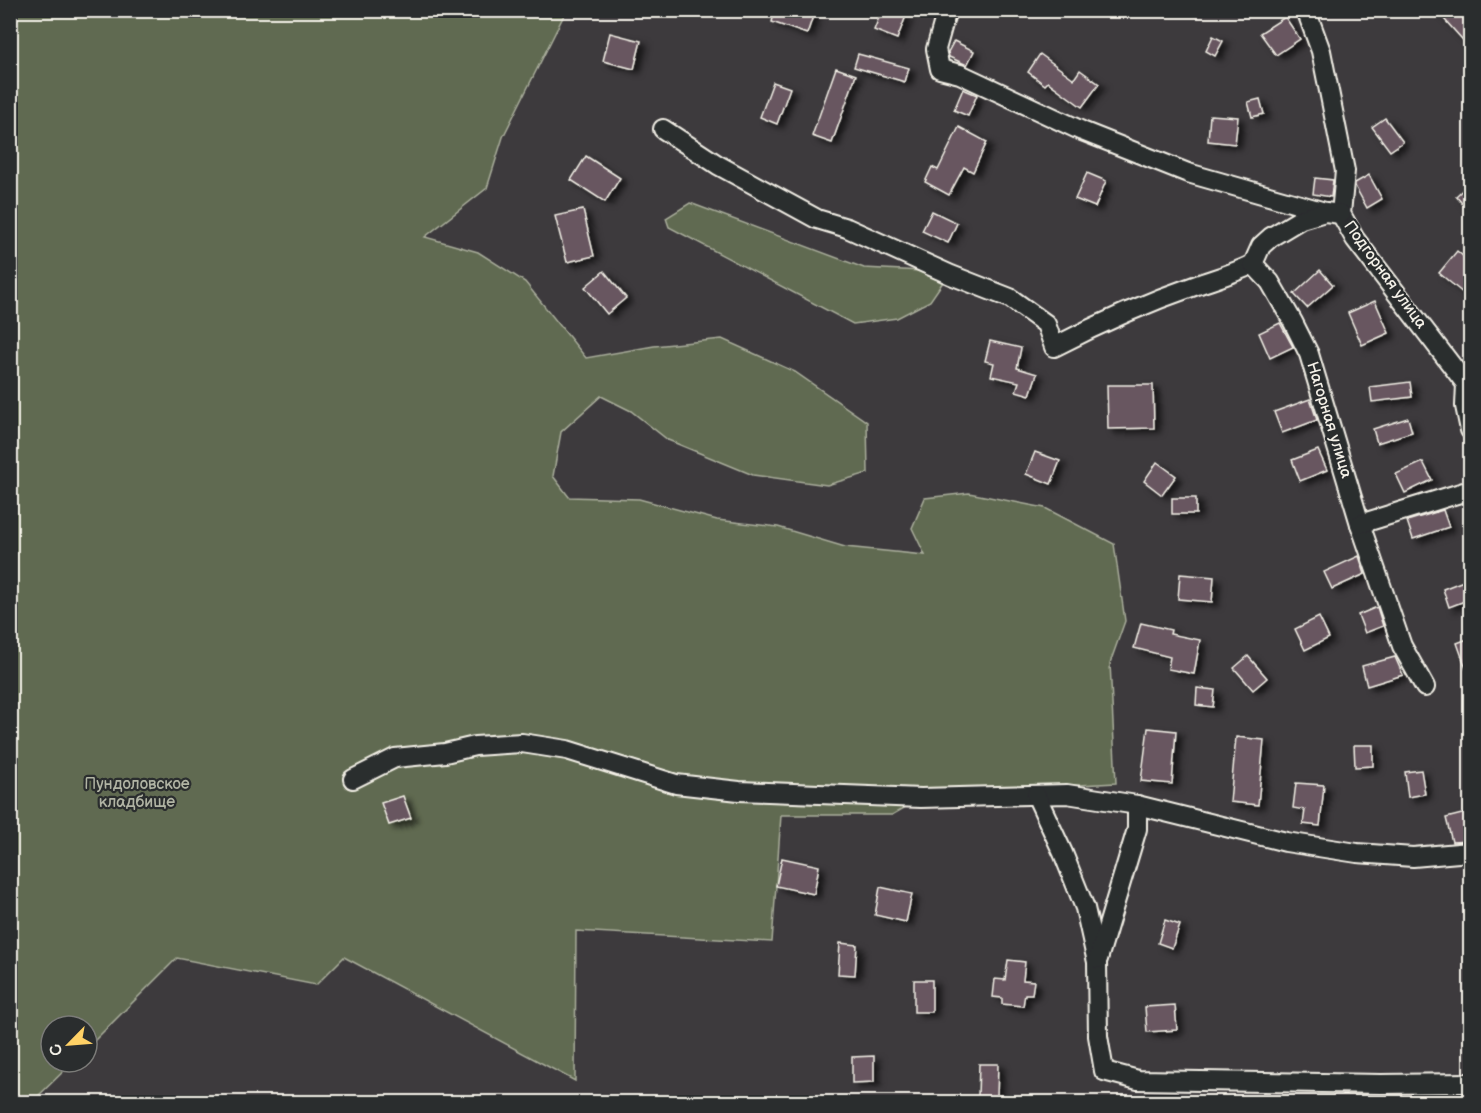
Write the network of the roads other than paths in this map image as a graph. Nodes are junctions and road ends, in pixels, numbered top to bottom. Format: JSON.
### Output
{"nodes":[{"id":1,"x":947,"y":10,"type":"edge"},
{"id":2,"x":1306,"y":10,"type":"edge"},
{"id":3,"x":663,"y":129,"type":"dead end"},
{"id":4,"x":1333,"y":213,"type":"junction"},
{"id":5,"x":1254,"y":264,"type":"junction"},
{"id":6,"x":1468,"y":385,"type":"edge"},
{"id":7,"x":1470,"y":430,"type":"edge"},
{"id":8,"x":1470,"y":490,"type":"edge"},
{"id":9,"x":1360,"y":524,"type":"junction"},
{"id":10,"x":1425,"y":687,"type":"dead end"},
{"id":11,"x":353,"y":779,"type":"dead end"},
{"id":12,"x":1036,"y":795,"type":"junction"},
{"id":13,"x":1137,"y":805,"type":"junction"},
{"id":14,"x":1470,"y":852,"type":"edge"},
{"id":15,"x":1097,"y":962,"type":"junction"},
{"id":16,"x":1470,"y":1083,"type":"edge"}],
"edges":[{"from":1,"to":4,"type":"street"},
{"from":2,"to":4,"type":"street","name":"Подгорная улица"},
{"from":3,"to":5,"type":"street"},
{"from":4,"to":5,"type":"street"},
{"from":4,"to":6,"type":"street","name":"Подгорная улица"},
{"from":5,"to":9,"type":"street","name":"Нагорная улица"},
{"from":6,"to":7,"type":"street"},
{"from":8,"to":9,"type":"street"},
{"from":9,"to":10,"type":"street","name":"Нагорная улица"},
{"from":11,"to":12,"type":"street"},
{"from":12,"to":13,"type":"street"},
{"from":12,"to":15,"type":"street"},
{"from":13,"to":14,"type":"street"},
{"from":13,"to":15,"type":"street"},
{"from":15,"to":16,"type":"street"}]}
